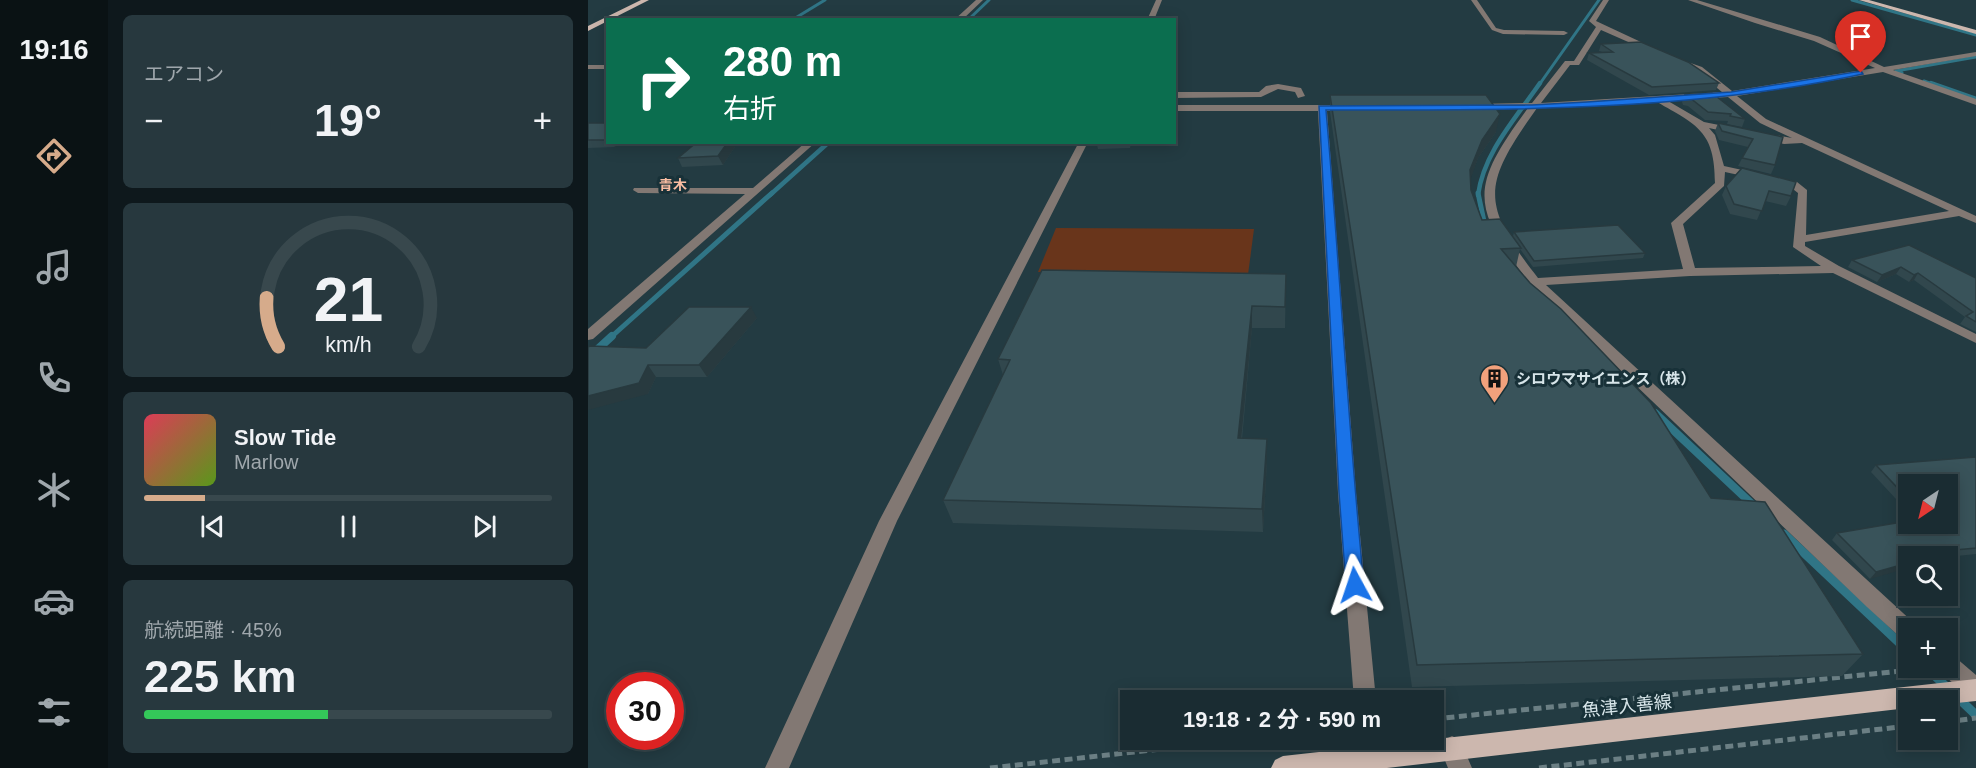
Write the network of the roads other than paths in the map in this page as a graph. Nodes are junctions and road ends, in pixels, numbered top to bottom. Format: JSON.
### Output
{"nodes":[{"id":1,"x":646,"y":0,"type":"edge"},
{"id":2,"x":980,"y":0,"type":"edge"},
{"id":3,"x":1159,"y":0,"type":"edge"},
{"id":4,"x":1474,"y":0,"type":"edge"},
{"id":5,"x":1606,"y":0,"type":"edge"},
{"id":6,"x":1691,"y":0,"type":"edge"},
{"id":7,"x":1862,"y":0,"type":"edge"},
{"id":8,"x":609,"y":18,"type":"edge"},
{"id":9,"x":959,"y":18,"type":"edge"},
{"id":10,"x":1151,"y":18,"type":"edge"},
{"id":11,"x":606,"y":19,"type":"edge"},
{"id":12,"x":1600,"y":27,"type":"junction"},
{"id":13,"x":588,"y":28,"type":"edge"},
{"id":14,"x":1976,"y":32,"type":"edge"},
{"id":15,"x":1564,"y":33,"type":"dead end"},
{"id":16,"x":1976,"y":54,"type":"edge"},
{"id":17,"x":588,"y":68,"type":"edge"},
{"id":18,"x":606,"y":68,"type":"edge"},
{"id":19,"x":1882,"y":69,"type":"junction"},
{"id":20,"x":1261,"y":94,"type":"junction"},
{"id":21,"x":1731,"y":94,"type":"junction"},
{"id":22,"x":1176,"y":95,"type":"edge"},
{"id":23,"x":1301,"y":96,"type":"dead end"},
{"id":24,"x":1657,"y":98,"type":"junction"},
{"id":25,"x":1976,"y":102,"type":"edge"},
{"id":26,"x":1264,"y":103,"type":"dead end"},
{"id":27,"x":1462,"y":107,"type":"edge"},
{"id":28,"x":1532,"y":107,"type":"junction"},
{"id":29,"x":1176,"y":108,"type":"edge"},
{"id":30,"x":1322,"y":108,"type":"junction"},
{"id":31,"x":1357,"y":108,"type":"edge"},
{"id":32,"x":1701,"y":124,"type":"junction"},
{"id":33,"x":1804,"y":140,"type":"junction"},
{"id":34,"x":810,"y":144,"type":"edge"},
{"id":35,"x":1083,"y":144,"type":"edge"},
{"id":36,"x":1720,"y":168,"type":"junction"},
{"id":37,"x":638,"y":190,"type":"dead end"},
{"id":38,"x":756,"y":191,"type":"junction"},
{"id":39,"x":1959,"y":213,"type":"junction"},
{"id":40,"x":1976,"y":220,"type":"edge"},
{"id":41,"x":1798,"y":240,"type":"junction"},
{"id":42,"x":1835,"y":269,"type":"junction"},
{"id":43,"x":1690,"y":272,"type":"junction"},
{"id":44,"x":1534,"y":282,"type":"junction"},
{"id":45,"x":588,"y":336,"type":"edge"},
{"id":46,"x":1976,"y":339,"type":"edge"},
{"id":47,"x":1898,"y":622,"type":"edge"},
{"id":48,"x":1958,"y":674,"type":"edge"},
{"id":49,"x":1364,"y":690,"type":"edge"},
{"id":50,"x":1976,"y":690,"type":"edge"},
{"id":51,"x":1365,"y":750,"type":"edge"},
{"id":52,"x":1380,"y":750,"type":"edge"},
{"id":53,"x":1456,"y":758,"type":"edge"},
{"id":54,"x":777,"y":768,"type":"edge"},
{"id":55,"x":1283,"y":768,"type":"edge"}],
"edges":[{"from":1,"to":8,"type":"main road"},
{"from":2,"to":9,"type":"street"},
{"from":3,"to":10,"type":"street"},
{"from":4,"to":15,"type":"street"},
{"from":5,"to":12,"type":"street"},
{"from":6,"to":19,"type":"street"},
{"from":7,"to":14,"type":"main road"},
{"from":11,"to":13,"type":"main road"},
{"from":12,"to":21,"type":"street"},
{"from":12,"to":28,"type":"street"},
{"from":16,"to":19,"type":"street"},
{"from":17,"to":18,"type":"street"},
{"from":19,"to":21,"type":"street"},
{"from":19,"to":25,"type":"street"},
{"from":20,"to":22,"type":"street"},
{"from":20,"to":23,"type":"street"},
{"from":20,"to":26,"type":"street"},
{"from":21,"to":24,"type":"street"},
{"from":21,"to":33,"type":"street"},
{"from":24,"to":28,"type":"street"},
{"from":24,"to":32,"type":"street"},
{"from":27,"to":28,"type":"street"},
{"from":28,"to":44,"type":"street"},
{"from":29,"to":30,"type":"street"},
{"from":30,"to":31,"type":"street"},
{"from":30,"to":49,"type":"street"},
{"from":32,"to":33,"type":"street"},
{"from":32,"to":36,"type":"street"},
{"from":33,"to":39,"type":"street"},
{"from":34,"to":38,"type":"street"},
{"from":35,"to":54,"type":"street"},
{"from":36,"to":41,"type":"street"},
{"from":36,"to":43,"type":"street"},
{"from":37,"to":38,"type":"street"},
{"from":38,"to":45,"type":"street"},
{"from":39,"to":40,"type":"street"},
{"from":39,"to":41,"type":"street"},
{"from":41,"to":42,"type":"street"},
{"from":42,"to":43,"type":"street"},
{"from":42,"to":46,"type":"street"},
{"from":43,"to":44,"type":"street"},
{"from":44,"to":47,"type":"street"},
{"from":48,"to":50,"type":"street"},
{"from":50,"to":53,"type":"main road","name":"魚津入善線"},
{"from":51,"to":55,"type":"main road","name":"魚津入善線"},
{"from":52,"to":53,"type":"main road","name":"魚津入善線"}]}
